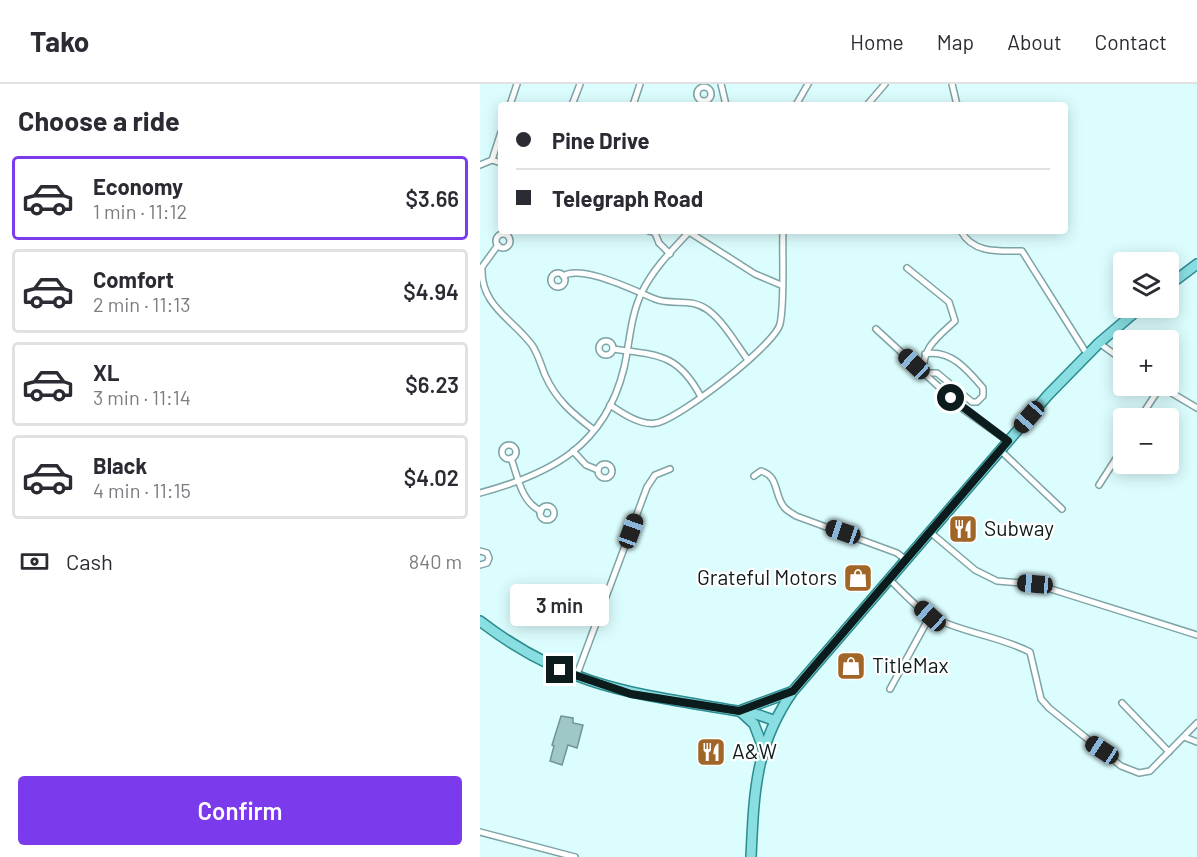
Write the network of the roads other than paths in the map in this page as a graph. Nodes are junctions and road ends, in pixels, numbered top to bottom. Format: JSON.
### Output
{"nodes":[{"id":1,"x":516,"y":84,"type":"edge"},
{"id":2,"x":580,"y":84,"type":"edge"},
{"id":3,"x":640,"y":84,"type":"edge"},
{"id":4,"x":721,"y":84,"type":"edge"},
{"id":5,"x":808,"y":84,"type":"edge"},
{"id":6,"x":885,"y":84,"type":"edge"},
{"id":7,"x":951,"y":84,"type":"edge"},
{"id":8,"x":723,"y":91,"type":"junction"},
{"id":9,"x":712,"y":93,"type":"dead end"},
{"id":10,"x":511,"y":102,"type":"edge"},
{"id":11,"x":574,"y":102,"type":"edge"},
{"id":12,"x":634,"y":102,"type":"edge"},
{"id":13,"x":725,"y":102,"type":"edge"},
{"id":14,"x":798,"y":102,"type":"edge"},
{"id":15,"x":870,"y":102,"type":"edge"},
{"id":16,"x":956,"y":102,"type":"edge"},
{"id":17,"x":498,"y":141,"type":"edge"},
{"id":18,"x":492,"y":160,"type":"junction"},
{"id":19,"x":498,"y":162,"type":"edge"},
{"id":20,"x":480,"y":165,"type":"edge"},
{"id":21,"x":656,"y":234,"type":"edge"},
{"id":22,"x":687,"y":234,"type":"edge"},
{"id":23,"x":694,"y":234,"type":"edge"},
{"id":24,"x":783,"y":234,"type":"edge"},
{"id":25,"x":963,"y":234,"type":"edge"},
{"id":26,"x":498,"y":245,"type":"dead end"},
{"id":27,"x":670,"y":254,"type":"junction"},
{"id":28,"x":1197,"y":264,"type":"edge"},
{"id":29,"x":907,"y":268,"type":"dead end"},
{"id":30,"x":563,"y":276,"type":"dead end"},
{"id":31,"x":1179,"y":278,"type":"edge"},
{"id":32,"x":781,"y":285,"type":"junction"},
{"id":33,"x":642,"y":292,"type":"junction"},
{"id":34,"x":1128,"y":318,"type":"edge"},
{"id":35,"x":876,"y":329,"type":"dead end"},
{"id":36,"x":1099,"y":343,"type":"junction"},
{"id":37,"x":613,"y":349,"type":"dead end"},
{"id":38,"x":627,"y":351,"type":"junction"},
{"id":39,"x":1113,"y":353,"type":"edge"},
{"id":40,"x":925,"y":354,"type":"junction"},
{"id":41,"x":1087,"y":354,"type":"junction"},
{"id":42,"x":748,"y":360,"type":"junction"},
{"id":43,"x":924,"y":373,"type":"junction"},
{"id":44,"x":1177,"y":396,"type":"edge"},
{"id":45,"x":701,"y":397,"type":"junction"},
{"id":46,"x":610,"y":405,"type":"junction"},
{"id":47,"x":1197,"y":408,"type":"edge"},
{"id":48,"x":594,"y":430,"type":"junction"},
{"id":49,"x":1008,"y":441,"type":"junction"},
{"id":50,"x":1000,"y":450,"type":"junction"},
{"id":51,"x":573,"y":451,"type":"junction"},
{"id":52,"x":511,"y":458,"type":"dead end"},
{"id":53,"x":1113,"y":463,"type":"edge"},
{"id":54,"x":670,"y":469,"type":"dead end"},
{"id":55,"x":598,"y":470,"type":"dead end"},
{"id":56,"x":754,"y":476,"type":"dead end"},
{"id":57,"x":519,"y":482,"type":"junction"},
{"id":58,"x":1099,"y":485,"type":"dead end"},
{"id":59,"x":480,"y":493,"type":"edge"},
{"id":60,"x":1062,"y":509,"type":"dead end"},
{"id":61,"x":541,"y":511,"type":"dead end"},
{"id":62,"x":930,"y":531,"type":"junction"},
{"id":63,"x":480,"y":551,"type":"edge"},
{"id":64,"x":906,"y":560,"type":"junction"},
{"id":65,"x":480,"y":565,"type":"edge"},
{"id":66,"x":889,"y":579,"type":"junction"},
{"id":67,"x":930,"y":616,"type":"junction"},
{"id":68,"x":480,"y":621,"type":"edge"},
{"id":69,"x":1197,"y":635,"type":"edge"},
{"id":70,"x":576,"y":677,"type":"junction"},
{"id":71,"x":891,"y":688,"type":"dead end"},
{"id":72,"x":793,"y":691,"type":"junction"},
{"id":73,"x":1122,"y":703,"type":"dead end"},
{"id":74,"x":739,"y":711,"type":"junction"},
{"id":75,"x":773,"y":720,"type":"junction"},
{"id":76,"x":1197,"y":723,"type":"edge"},
{"id":77,"x":1184,"y":737,"type":"junction"},
{"id":78,"x":1197,"y":742,"type":"edge"},
{"id":79,"x":763,"y":748,"type":"junction"},
{"id":80,"x":1169,"y":752,"type":"junction"},
{"id":81,"x":480,"y":832,"type":"edge"},
{"id":82,"x":574,"y":857,"type":"edge"},
{"id":83,"x":751,"y":857,"type":"edge"}],
"edges":[{"from":1,"to":10,"type":"street"},
{"from":2,"to":11,"type":"street"},
{"from":3,"to":12,"type":"street"},
{"from":4,"to":8,"type":"street"},
{"from":5,"to":14,"type":"street"},
{"from":6,"to":15,"type":"street"},
{"from":7,"to":16,"type":"street"},
{"from":8,"to":9,"type":"street"},
{"from":8,"to":13,"type":"street"},
{"from":17,"to":18,"type":"street"},
{"from":18,"to":19,"type":"street"},
{"from":18,"to":20,"type":"street"},
{"from":21,"to":27,"type":"street"},
{"from":22,"to":27,"type":"street"},
{"from":23,"to":32,"type":"street"},
{"from":24,"to":32,"type":"street"},
{"from":25,"to":41,"type":"street"},
{"from":26,"to":48,"type":"street"},
{"from":27,"to":33,"type":"street"},
{"from":28,"to":31,"type":"main road"},
{"from":29,"to":40,"type":"street"},
{"from":30,"to":33,"type":"street"},
{"from":32,"to":42,"type":"street"},
{"from":33,"to":38,"type":"street"},
{"from":33,"to":42,"type":"street"},
{"from":34,"to":36,"type":"main road"},
{"from":35,"to":43,"type":"street"},
{"from":36,"to":39,"type":"street"},
{"from":36,"to":41,"type":"main road"},
{"from":37,"to":38,"type":"street"},
{"from":38,"to":45,"type":"street"},
{"from":38,"to":46,"type":"street"},
{"from":40,"to":43,"type":"street"},
{"from":40,"to":43,"type":"street"},
{"from":41,"to":49,"type":"main road"},
{"from":42,"to":45,"type":"street"},
{"from":43,"to":49,"type":"street"},
{"from":44,"to":47,"type":"street"},
{"from":45,"to":46,"type":"street"},
{"from":46,"to":48,"type":"street"},
{"from":48,"to":51,"type":"street"},
{"from":49,"to":50,"type":"main road"},
{"from":50,"to":60,"type":"street"},
{"from":50,"to":62,"type":"main road"},
{"from":51,"to":55,"type":"street"},
{"from":51,"to":57,"type":"street"},
{"from":52,"to":57,"type":"street"},
{"from":53,"to":58,"type":"street"},
{"from":54,"to":70,"type":"street"},
{"from":56,"to":64,"type":"street"},
{"from":57,"to":59,"type":"street"},
{"from":57,"to":61,"type":"street"},
{"from":62,"to":64,"type":"main road"},
{"from":62,"to":69,"type":"street"},
{"from":63,"to":65,"type":"street"},
{"from":64,"to":66,"type":"main road"},
{"from":66,"to":67,"type":"street"},
{"from":66,"to":72,"type":"main road"},
{"from":67,"to":71,"type":"street"},
{"from":67,"to":80,"type":"street"},
{"from":68,"to":70,"type":"main road"},
{"from":70,"to":74,"type":"main road"},
{"from":72,"to":74,"type":"main road"},
{"from":72,"to":75,"type":"main road"},
{"from":73,"to":80,"type":"street"},
{"from":74,"to":75,"type":"main road"},
{"from":74,"to":79,"type":"main road"},
{"from":75,"to":79,"type":"main road"},
{"from":76,"to":77,"type":"street"},
{"from":77,"to":78,"type":"street"},
{"from":77,"to":80,"type":"street"},
{"from":79,"to":83,"type":"main road"},
{"from":81,"to":82,"type":"street"}]}
